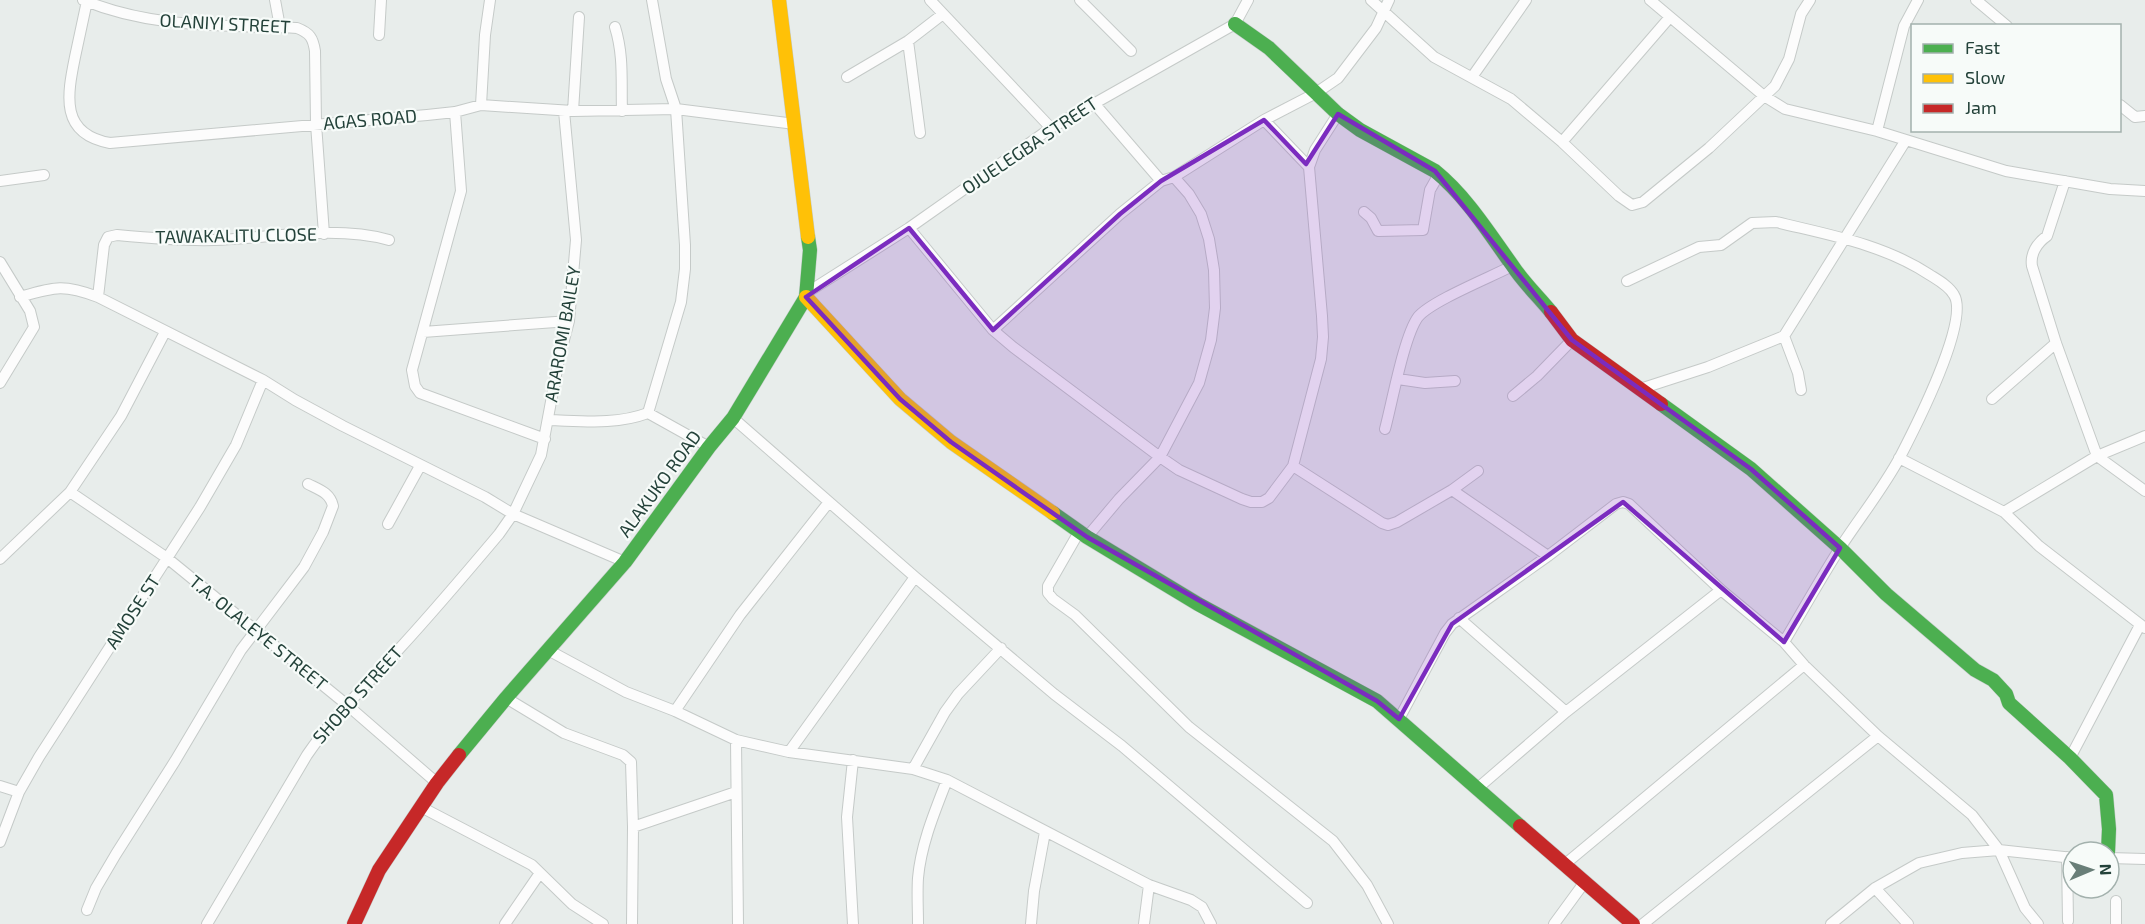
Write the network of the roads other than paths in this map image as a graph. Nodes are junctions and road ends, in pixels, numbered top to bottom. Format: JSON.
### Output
{"nodes":[{"id":1,"x":275,"y":0,"type":"edge"},
{"id":2,"x":381,"y":0,"type":"edge"},
{"id":3,"x":490,"y":0,"type":"edge"},
{"id":4,"x":652,"y":0,"type":"edge"},
{"id":5,"x":779,"y":0,"type":"edge"},
{"id":6,"x":930,"y":0,"type":"edge"},
{"id":7,"x":1080,"y":0,"type":"edge"},
{"id":8,"x":1248,"y":0,"type":"edge"},
{"id":9,"x":1371,"y":0,"type":"edge"},
{"id":10,"x":1389,"y":0,"type":"edge"},
{"id":11,"x":1526,"y":0,"type":"edge"},
{"id":12,"x":1650,"y":0,"type":"edge"},
{"id":13,"x":1810,"y":0,"type":"edge"},
{"id":14,"x":1918,"y":0,"type":"edge"},
{"id":15,"x":1976,"y":0,"type":"edge"},
{"id":16,"x":85,"y":1,"type":"edge"},
{"id":17,"x":1383,"y":11,"type":"junction"},
{"id":18,"x":943,"y":14,"type":"junction"},
{"id":19,"x":579,"y":16,"type":"dead end"},
{"id":20,"x":1670,"y":17,"type":"junction"},
{"id":21,"x":1235,"y":24,"type":"junction"},
{"id":22,"x":2005,"y":24,"type":"edge"},
{"id":23,"x":280,"y":27,"type":"junction"},
{"id":24,"x":615,"y":27,"type":"dead end"},
{"id":25,"x":379,"y":35,"type":"dead end"},
{"id":26,"x":908,"y":41,"type":"junction"},
{"id":27,"x":1131,"y":51,"type":"dead end"},
{"id":28,"x":848,"y":77,"type":"dead end"},
{"id":29,"x":1472,"y":77,"type":"junction"},
{"id":30,"x":1316,"y":93,"type":"junction"},
{"id":31,"x":1764,"y":96,"type":"junction"},
{"id":32,"x":1093,"y":102,"type":"junction"},
{"id":33,"x":481,"y":105,"type":"junction"},
{"id":34,"x":2121,"y":106,"type":"edge"},
{"id":35,"x":676,"y":109,"type":"junction"},
{"id":36,"x":569,"y":111,"type":"junction"},
{"id":37,"x":622,"y":111,"type":"junction"},
{"id":38,"x":455,"y":112,"type":"junction"},
{"id":39,"x":1338,"y":114,"type":"junction"},
{"id":40,"x":2145,"y":116,"type":"edge"},
{"id":41,"x":1264,"y":120,"type":"junction"},
{"id":42,"x":316,"y":124,"type":"junction"},
{"id":43,"x":795,"y":124,"type":"junction"},
{"id":44,"x":1051,"y":128,"type":"junction"},
{"id":45,"x":1877,"y":131,"type":"junction"},
{"id":46,"x":920,"y":134,"type":"dead end"},
{"id":47,"x":1906,"y":140,"type":"junction"},
{"id":48,"x":1563,"y":142,"type":"junction"},
{"id":49,"x":1309,"y":167,"type":"junction"},
{"id":50,"x":1439,"y":174,"type":"junction"},
{"id":51,"x":44,"y":175,"type":"dead end"},
{"id":52,"x":1174,"y":177,"type":"junction"},
{"id":53,"x":0,"y":181,"type":"edge"},
{"id":54,"x":1161,"y":181,"type":"junction"},
{"id":55,"x":2065,"y":181,"type":"junction"},
{"id":56,"x":2145,"y":191,"type":"edge"},
{"id":57,"x":1364,"y":212,"type":"dead end"},
{"id":58,"x":909,"y":228,"type":"junction"},
{"id":59,"x":324,"y":234,"type":"junction"},
{"id":60,"x":1845,"y":239,"type":"junction"},
{"id":61,"x":389,"y":240,"type":"dead end"},
{"id":62,"x":0,"y":262,"type":"edge"},
{"id":63,"x":1512,"y":266,"type":"junction"},
{"id":64,"x":1627,"y":281,"type":"dead end"},
{"id":65,"x":807,"y":295,"type":"junction"},
{"id":66,"x":20,"y":297,"type":"junction"},
{"id":67,"x":98,"y":297,"type":"junction"},
{"id":68,"x":569,"y":321,"type":"junction"},
{"id":69,"x":993,"y":330,"type":"junction"},
{"id":70,"x":165,"y":332,"type":"junction"},
{"id":71,"x":423,"y":332,"type":"junction"},
{"id":72,"x":1784,"y":336,"type":"junction"},
{"id":73,"x":1572,"y":340,"type":"junction"},
{"id":74,"x":2056,"y":343,"type":"junction"},
{"id":75,"x":1398,"y":379,"type":"junction"},
{"id":76,"x":263,"y":380,"type":"junction"},
{"id":77,"x":1455,"y":381,"type":"dead end"},
{"id":78,"x":0,"y":383,"type":"edge"},
{"id":79,"x":1640,"y":389,"type":"junction"},
{"id":80,"x":1800,"y":390,"type":"dead end"},
{"id":81,"x":1513,"y":396,"type":"dead end"},
{"id":82,"x":1992,"y":399,"type":"dead end"},
{"id":83,"x":648,"y":413,"type":"junction"},
{"id":84,"x":733,"y":418,"type":"junction"},
{"id":85,"x":549,"y":420,"type":"junction"},
{"id":86,"x":1385,"y":429,"type":"dead end"},
{"id":87,"x":2145,"y":436,"type":"edge"},
{"id":88,"x":545,"y":439,"type":"junction"},
{"id":89,"x":709,"y":447,"type":"junction"},
{"id":90,"x":2097,"y":456,"type":"junction"},
{"id":91,"x":1160,"y":457,"type":"junction"},
{"id":92,"x":1899,"y":458,"type":"junction"},
{"id":93,"x":420,"y":466,"type":"junction"},
{"id":94,"x":1293,"y":466,"type":"junction"},
{"id":95,"x":1478,"y":471,"type":"dead end"},
{"id":96,"x":308,"y":484,"type":"dead end"},
{"id":97,"x":1452,"y":490,"type":"junction"},
{"id":98,"x":2145,"y":491,"type":"edge"},
{"id":99,"x":70,"y":492,"type":"junction"},
{"id":100,"x":829,"y":502,"type":"junction"},
{"id":101,"x":2004,"y":512,"type":"junction"},
{"id":102,"x":513,"y":514,"type":"junction"},
{"id":103,"x":388,"y":524,"type":"dead end"},
{"id":104,"x":1083,"y":534,"type":"junction"},
{"id":105,"x":1840,"y":548,"type":"junction"},
{"id":106,"x":1548,"y":556,"type":"junction"},
{"id":107,"x":167,"y":558,"type":"junction"},
{"id":108,"x":0,"y":559,"type":"edge"},
{"id":109,"x":625,"y":562,"type":"junction"},
{"id":110,"x":915,"y":577,"type":"junction"},
{"id":111,"x":1721,"y":590,"type":"junction"},
{"id":112,"x":1459,"y":618,"type":"junction"},
{"id":113,"x":2142,"y":627,"type":"edge"},
{"id":114,"x":255,"y":632,"type":"junction"},
{"id":115,"x":1784,"y":642,"type":"junction"},
{"id":116,"x":1001,"y":648,"type":"junction"},
{"id":117,"x":548,"y":650,"type":"junction"},
{"id":118,"x":1804,"y":665,"type":"junction"},
{"id":119,"x":506,"y":698,"type":"junction"},
{"id":120,"x":346,"y":705,"type":"junction"},
{"id":121,"x":675,"y":711,"type":"junction"},
{"id":122,"x":1566,"y":712,"type":"junction"},
{"id":123,"x":1399,"y":719,"type":"junction"},
{"id":124,"x":1878,"y":736,"type":"junction"},
{"id":125,"x":736,"y":740,"type":"junction"},
{"id":126,"x":789,"y":752,"type":"junction"},
{"id":127,"x":2070,"y":758,"type":"junction"},
{"id":128,"x":853,"y":760,"type":"junction"},
{"id":129,"x":913,"y":769,"type":"junction"},
{"id":130,"x":947,"y":780,"type":"junction"},
{"id":131,"x":437,"y":783,"type":"junction"},
{"id":132,"x":0,"y":786,"type":"edge"},
{"id":133,"x":1479,"y":787,"type":"junction"},
{"id":134,"x":19,"y":792,"type":"junction"},
{"id":135,"x":736,"y":792,"type":"junction"},
{"id":136,"x":421,"y":807,"type":"junction"},
{"id":137,"x":633,"y":827,"type":"junction"},
{"id":138,"x":1045,"y":832,"type":"junction"},
{"id":139,"x":2109,"y":840,"type":"edge"},
{"id":140,"x":0,"y":842,"type":"edge"},
{"id":141,"x":2000,"y":850,"type":"junction"},
{"id":142,"x":2061,"y":857,"type":"edge"},
{"id":143,"x":2121,"y":858,"type":"edge"},
{"id":144,"x":2145,"y":859,"type":"edge"},
{"id":145,"x":1564,"y":865,"type":"junction"},
{"id":146,"x":540,"y":873,"type":"junction"},
{"id":147,"x":1584,"y":883,"type":"junction"},
{"id":148,"x":1149,"y":885,"type":"junction"},
{"id":149,"x":1875,"y":888,"type":"junction"},
{"id":150,"x":2069,"y":900,"type":"edge"},
{"id":151,"x":2116,"y":901,"type":"dead end"},
{"id":152,"x":1307,"y":903,"type":"dead end"},
{"id":153,"x":87,"y":910,"type":"dead end"},
{"id":154,"x":2068,"y":921,"type":"dead end"},
{"id":155,"x":207,"y":924,"type":"edge"},
{"id":156,"x":354,"y":924,"type":"edge"},
{"id":157,"x":505,"y":924,"type":"edge"},
{"id":158,"x":603,"y":924,"type":"edge"},
{"id":159,"x":632,"y":924,"type":"edge"},
{"id":160,"x":738,"y":924,"type":"edge"},
{"id":161,"x":853,"y":924,"type":"edge"},
{"id":162,"x":918,"y":924,"type":"edge"},
{"id":163,"x":1031,"y":924,"type":"edge"},
{"id":164,"x":1144,"y":924,"type":"edge"},
{"id":165,"x":1211,"y":924,"type":"edge"},
{"id":166,"x":1388,"y":924,"type":"edge"},
{"id":167,"x":1554,"y":924,"type":"edge"},
{"id":168,"x":1633,"y":924,"type":"edge"},
{"id":169,"x":1643,"y":924,"type":"edge"},
{"id":170,"x":1831,"y":924,"type":"edge"},
{"id":171,"x":1908,"y":924,"type":"edge"},
{"id":172,"x":2038,"y":924,"type":"edge"},
{"id":173,"x":2116,"y":924,"type":"edge"}],
"edges":[{"from":1,"to":23,"type":"street"},
{"from":2,"to":25,"type":"street"},
{"from":3,"to":33,"type":"street"},
{"from":4,"to":35,"type":"street"},
{"from":5,"to":43,"type":"street","name":"ALAKUKO ROAD"},
{"from":6,"to":18,"type":"street"},
{"from":7,"to":27,"type":"street"},
{"from":8,"to":21,"type":"street"},
{"from":9,"to":17,"type":"street"},
{"from":10,"to":17,"type":"street"},
{"from":11,"to":29,"type":"street"},
{"from":12,"to":20,"type":"street"},
{"from":13,"to":31,"type":"street"},
{"from":14,"to":45,"type":"street"},
{"from":15,"to":22,"type":"street"},
{"from":16,"to":23,"type":"street","name":"OLANIYI STREET"},
{"from":16,"to":42,"type":"street","name":"AGAS ROAD"},
{"from":17,"to":29,"type":"street"},
{"from":17,"to":30,"type":"street"},
{"from":18,"to":26,"type":"street"},
{"from":18,"to":44,"type":"street"},
{"from":19,"to":36,"type":"street","name":"ARAROMI BAILEY"},
{"from":20,"to":31,"type":"street"},
{"from":20,"to":48,"type":"street"},
{"from":21,"to":30,"type":"street"},
{"from":21,"to":32,"type":"street","name":"OJUELEGBA STREET"},
{"from":23,"to":42,"type":"street","name":"OLANIYI STREET"},
{"from":24,"to":37,"type":"street"},
{"from":26,"to":28,"type":"street"},
{"from":26,"to":46,"type":"street"},
{"from":29,"to":48,"type":"street"},
{"from":30,"to":39,"type":"street"},
{"from":30,"to":41,"type":"street"},
{"from":31,"to":45,"type":"street"},
{"from":31,"to":48,"type":"street"},
{"from":32,"to":44,"type":"street","name":"OJUELEGBA STREET"},
{"from":32,"to":54,"type":"street"},
{"from":33,"to":36,"type":"street","name":"AGAS ROAD"},
{"from":33,"to":38,"type":"street","name":"AGAS ROAD"},
{"from":34,"to":40,"type":"street"},
{"from":35,"to":37,"type":"street","name":"AGAS ROAD"},
{"from":35,"to":43,"type":"street","name":"AGAS ROAD"},
{"from":35,"to":83,"type":"street"},
{"from":36,"to":37,"type":"street","name":"AGAS ROAD"},
{"from":36,"to":68,"type":"street","name":"ARAROMI BAILEY"},
{"from":38,"to":42,"type":"street","name":"AGAS ROAD"},
{"from":38,"to":71,"type":"street"},
{"from":39,"to":49,"type":"street"},
{"from":39,"to":50,"type":"street"},
{"from":41,"to":49,"type":"street"},
{"from":41,"to":52,"type":"street"},
{"from":42,"to":59,"type":"street","name":"OLANIYI STREET"},
{"from":43,"to":65,"type":"street","name":"ALAKUKO ROAD"},
{"from":44,"to":58,"type":"street","name":"OJUELEGBA STREET"},
{"from":45,"to":47,"type":"street"},
{"from":47,"to":55,"type":"street"},
{"from":47,"to":60,"type":"street"},
{"from":49,"to":94,"type":"street"},
{"from":50,"to":57,"type":"street"},
{"from":50,"to":63,"type":"street"},
{"from":51,"to":53,"type":"street"},
{"from":52,"to":54,"type":"street"},
{"from":52,"to":91,"type":"street"},
{"from":54,"to":69,"type":"street"},
{"from":55,"to":56,"type":"street"},
{"from":55,"to":74,"type":"street"},
{"from":58,"to":65,"type":"street","name":"OJUELEGBA STREET"},
{"from":58,"to":69,"type":"street"},
{"from":59,"to":61,"type":"street","name":"TAWAKALITU CLOSE"},
{"from":59,"to":67,"type":"street","name":"TAWAKALITU CLOSE"},
{"from":60,"to":64,"type":"street"},
{"from":60,"to":72,"type":"street"},
{"from":60,"to":92,"type":"street"},
{"from":62,"to":66,"type":"street"},
{"from":63,"to":73,"type":"street"},
{"from":63,"to":75,"type":"street"},
{"from":65,"to":84,"type":"street","name":"ALAKUKO ROAD"},
{"from":65,"to":104,"type":"street"},
{"from":66,"to":67,"type":"street"},
{"from":66,"to":78,"type":"street"},
{"from":67,"to":70,"type":"street"},
{"from":68,"to":71,"type":"street"},
{"from":68,"to":85,"type":"street","name":"ARAROMI BAILEY"},
{"from":69,"to":91,"type":"street"},
{"from":70,"to":76,"type":"street"},
{"from":70,"to":99,"type":"street"},
{"from":71,"to":88,"type":"street"},
{"from":72,"to":79,"type":"street"},
{"from":72,"to":80,"type":"street"},
{"from":73,"to":79,"type":"street"},
{"from":73,"to":81,"type":"street"},
{"from":74,"to":82,"type":"street"},
{"from":74,"to":90,"type":"street"},
{"from":75,"to":77,"type":"street"},
{"from":75,"to":86,"type":"street"},
{"from":76,"to":93,"type":"street"},
{"from":76,"to":107,"type":"street","name":"AMOSE ST"},
{"from":79,"to":105,"type":"street"},
{"from":83,"to":85,"type":"street"},
{"from":83,"to":89,"type":"street"},
{"from":84,"to":89,"type":"street","name":"ALAKUKO ROAD"},
{"from":84,"to":100,"type":"street"},
{"from":85,"to":88,"type":"street","name":"ARAROMI BAILEY"},
{"from":87,"to":90,"type":"street"},
{"from":88,"to":102,"type":"street","name":"ARAROMI BAILEY"},
{"from":89,"to":109,"type":"street","name":"ALAKUKO ROAD"},
{"from":90,"to":98,"type":"street"},
{"from":90,"to":101,"type":"street"},
{"from":91,"to":94,"type":"street"},
{"from":91,"to":104,"type":"street"},
{"from":92,"to":101,"type":"street"},
{"from":92,"to":105,"type":"street"},
{"from":93,"to":102,"type":"street"},
{"from":93,"to":103,"type":"street"},
{"from":94,"to":97,"type":"street"},
{"from":95,"to":97,"type":"street"},
{"from":96,"to":114,"type":"street"},
{"from":97,"to":106,"type":"street"},
{"from":99,"to":107,"type":"street","name":"T.A. OLALEYE STREET"},
{"from":99,"to":108,"type":"street"},
{"from":100,"to":110,"type":"street"},
{"from":100,"to":121,"type":"street"},
{"from":101,"to":113,"type":"street"},
{"from":102,"to":109,"type":"street"},
{"from":102,"to":120,"type":"street","name":"SHOBO STREET"},
{"from":104,"to":123,"type":"street"},
{"from":104,"to":166,"type":"street"},
{"from":105,"to":115,"type":"street"},
{"from":105,"to":127,"type":"street"},
{"from":106,"to":111,"type":"street"},
{"from":106,"to":112,"type":"street"},
{"from":107,"to":114,"type":"street","name":"T.A. OLALEYE STREET"},
{"from":107,"to":134,"type":"street","name":"AMOSE ST"},
{"from":109,"to":117,"type":"street","name":"ALAKUKO ROAD"},
{"from":110,"to":116,"type":"street"},
{"from":110,"to":126,"type":"street"},
{"from":111,"to":115,"type":"street"},
{"from":111,"to":122,"type":"street"},
{"from":112,"to":122,"type":"street"},
{"from":112,"to":123,"type":"street"},
{"from":113,"to":127,"type":"street"},
{"from":114,"to":120,"type":"street","name":"T.A. OLALEYE STREET"},
{"from":114,"to":153,"type":"street"},
{"from":115,"to":118,"type":"street"},
{"from":116,"to":129,"type":"street"},
{"from":116,"to":152,"type":"street"},
{"from":117,"to":119,"type":"street","name":"ALAKUKO ROAD"},
{"from":117,"to":121,"type":"street"},
{"from":118,"to":124,"type":"street"},
{"from":118,"to":145,"type":"street"},
{"from":119,"to":131,"type":"street","name":"ALAKUKO ROAD"},
{"from":119,"to":137,"type":"street"},
{"from":120,"to":131,"type":"street","name":"T.A. OLALEYE STREET"},
{"from":120,"to":155,"type":"street","name":"SHOBO STREET"},
{"from":121,"to":125,"type":"street"},
{"from":122,"to":133,"type":"street"},
{"from":123,"to":133,"type":"street"},
{"from":124,"to":141,"type":"street"},
{"from":124,"to":169,"type":"street"},
{"from":125,"to":126,"type":"street"},
{"from":125,"to":135,"type":"street"},
{"from":126,"to":128,"type":"street"},
{"from":127,"to":139,"type":"street"},
{"from":128,"to":129,"type":"street"},
{"from":128,"to":161,"type":"street"},
{"from":129,"to":130,"type":"street"},
{"from":130,"to":138,"type":"street"},
{"from":130,"to":162,"type":"street"},
{"from":131,"to":136,"type":"street","name":"ALAKUKO ROAD"},
{"from":132,"to":134,"type":"street"},
{"from":133,"to":145,"type":"street"},
{"from":134,"to":140,"type":"street","name":"AMOSE ST"},
{"from":135,"to":137,"type":"street"},
{"from":135,"to":160,"type":"street"},
{"from":136,"to":146,"type":"street"},
{"from":136,"to":156,"type":"street","name":"ALAKUKO ROAD"},
{"from":137,"to":159,"type":"street"},
{"from":138,"to":148,"type":"street"},
{"from":138,"to":163,"type":"street"},
{"from":141,"to":142,"type":"street"},
{"from":141,"to":149,"type":"street"},
{"from":141,"to":172,"type":"street"},
{"from":143,"to":144,"type":"street"},
{"from":145,"to":147,"type":"street"},
{"from":146,"to":157,"type":"street"},
{"from":146,"to":158,"type":"street"},
{"from":147,"to":167,"type":"street"},
{"from":147,"to":168,"type":"street"},
{"from":148,"to":164,"type":"street"},
{"from":148,"to":165,"type":"street"},
{"from":149,"to":170,"type":"street"},
{"from":149,"to":171,"type":"street"},
{"from":150,"to":154,"type":"street"},
{"from":151,"to":173,"type":"street"}]}
